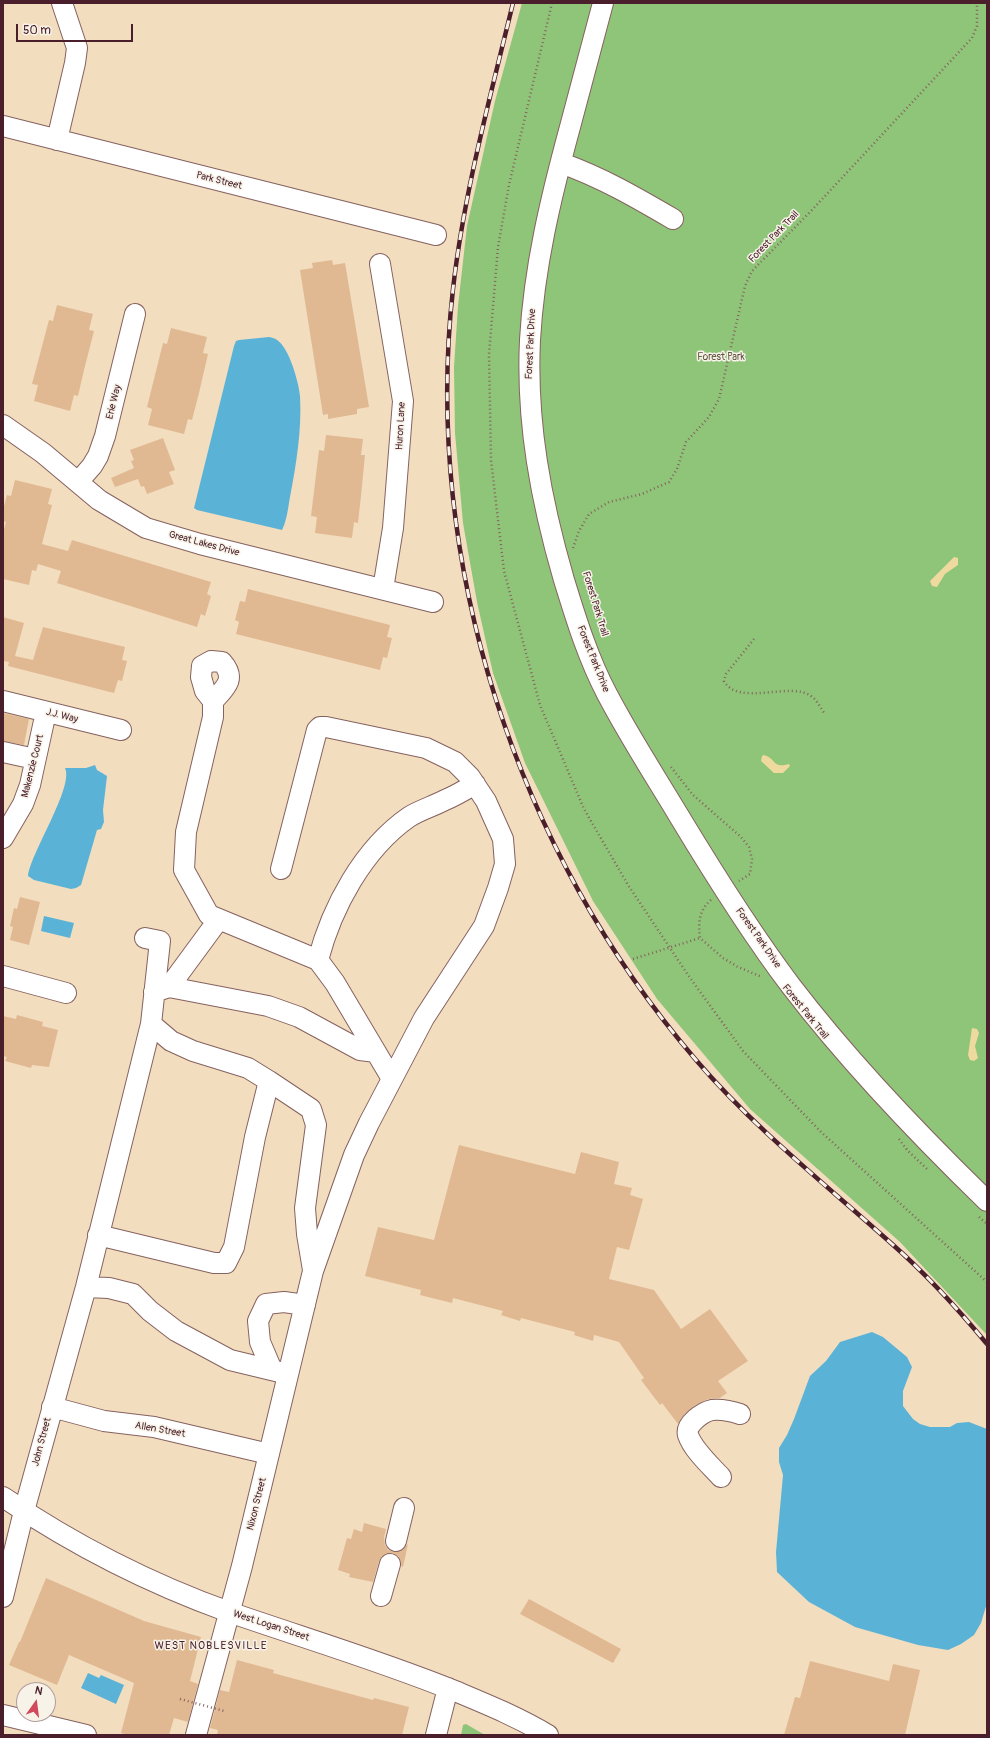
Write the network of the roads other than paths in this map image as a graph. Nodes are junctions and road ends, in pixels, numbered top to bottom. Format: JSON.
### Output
{"nodes":[{"id":1,"x":62,"y":3,"type":"edge"},
{"id":2,"x":603,"y":3,"type":"edge"},
{"id":3,"x":3,"y":126,"type":"edge"},
{"id":4,"x":57,"y":140,"type":"junction"},
{"id":5,"x":561,"y":163,"type":"junction"},
{"id":6,"x":673,"y":219,"type":"dead end"},
{"id":7,"x":436,"y":235,"type":"dead end"},
{"id":8,"x":380,"y":264,"type":"dead end"},
{"id":9,"x":134,"y":314,"type":"dead end"},
{"id":10,"x":3,"y":425,"type":"edge"},
{"id":11,"x":78,"y":482,"type":"junction"},
{"id":12,"x":383,"y":589,"type":"junction"},
{"id":13,"x":433,"y":602,"type":"dead end"},
{"id":14,"x":3,"y":701,"type":"edge"},
{"id":15,"x":213,"y":701,"type":"dead end"},
{"id":16,"x":46,"y":712,"type":"junction"},
{"id":17,"x":121,"y":730,"type":"dead end"},
{"id":18,"x":3,"y":752,"type":"edge"},
{"id":19,"x":35,"y":759,"type":"junction"},
{"id":20,"x":475,"y":784,"type":"junction"},
{"id":21,"x":3,"y":838,"type":"edge"},
{"id":22,"x":281,"y":869,"type":"dead end"},
{"id":23,"x":219,"y":919,"type":"junction"},
{"id":24,"x":144,"y":938,"type":"dead end"},
{"id":25,"x":318,"y":960,"type":"junction"},
{"id":26,"x":3,"y":976,"type":"edge"},
{"id":27,"x":162,"y":990,"type":"junction"},
{"id":28,"x":66,"y":993,"type":"dead end"},
{"id":29,"x":151,"y":1024,"type":"junction"},
{"id":30,"x":376,"y":1052,"type":"junction"},
{"id":31,"x":392,"y":1078,"type":"junction"},
{"id":32,"x":269,"y":1081,"type":"junction"},
{"id":33,"x":981,"y":1207,"type":"edge"},
{"id":34,"x":98,"y":1235,"type":"junction"},
{"id":35,"x":313,"y":1272,"type":"junction"},
{"id":36,"x":86,"y":1287,"type":"junction"},
{"id":37,"x":305,"y":1305,"type":"junction"},
{"id":38,"x":280,"y":1372,"type":"junction"},
{"id":39,"x":52,"y":1407,"type":"junction"},
{"id":40,"x":740,"y":1414,"type":"dead end"},
{"id":41,"x":269,"y":1454,"type":"junction"},
{"id":42,"x":721,"y":1477,"type":"dead end"},
{"id":43,"x":3,"y":1497,"type":"edge"},
{"id":44,"x":404,"y":1508,"type":"dead end"},
{"id":45,"x":24,"y":1511,"type":"junction"},
{"id":46,"x":396,"y":1541,"type":"dead end"},
{"id":47,"x":390,"y":1564,"type":"dead end"},
{"id":48,"x":381,"y":1596,"type":"dead end"},
{"id":49,"x":3,"y":1597,"type":"edge"},
{"id":50,"x":229,"y":1612,"type":"junction"},
{"id":51,"x":448,"y":1688,"type":"junction"},
{"id":52,"x":3,"y":1715,"type":"edge"},
{"id":53,"x":24,"y":1727,"type":"edge"},
{"id":54,"x":86,"y":1735,"type":"edge"},
{"id":55,"x":196,"y":1735,"type":"edge"},
{"id":56,"x":436,"y":1735,"type":"edge"},
{"id":57,"x":548,"y":1735,"type":"edge"}],
"edges":[{"from":1,"to":4,"type":"street"},
{"from":2,"to":5,"type":"street","name":"Forest Park Drive"},
{"from":3,"to":4,"type":"street","name":"Park Street"},
{"from":4,"to":7,"type":"street","name":"Park Street"},
{"from":5,"to":6,"type":"street"},
{"from":5,"to":33,"type":"street","name":"Forest Park Drive"},
{"from":8,"to":12,"type":"street","name":"Huron Lane"},
{"from":9,"to":11,"type":"street","name":"Erie Way"},
{"from":10,"to":11,"type":"street","name":"Great Lakes Drive"},
{"from":11,"to":12,"type":"street","name":"Great Lakes Drive"},
{"from":12,"to":13,"type":"street","name":"Great Lakes Drive"},
{"from":14,"to":16,"type":"street","name":"J.J. Way"},
{"from":15,"to":23,"type":"street"},
{"from":16,"to":17,"type":"street","name":"J.J. Way"},
{"from":16,"to":19,"type":"street","name":"Makenzie Court"},
{"from":18,"to":19,"type":"street"},
{"from":19,"to":21,"type":"street","name":"Makenzie Court"},
{"from":20,"to":22,"type":"street","name":"Nixon Street"},
{"from":20,"to":25,"type":"street"},
{"from":20,"to":31,"type":"street","name":"Nixon Street"},
{"from":23,"to":25,"type":"street"},
{"from":23,"to":27,"type":"street"},
{"from":24,"to":27,"type":"street","name":"John Street"},
{"from":25,"to":30,"type":"street"},
{"from":26,"to":28,"type":"street"},
{"from":27,"to":29,"type":"street","name":"John Street"},
{"from":27,"to":30,"type":"street"},
{"from":29,"to":32,"type":"street"},
{"from":29,"to":34,"type":"street","name":"John Street"},
{"from":30,"to":31,"type":"street"},
{"from":31,"to":35,"type":"street","name":"Nixon Street"},
{"from":32,"to":34,"type":"street"},
{"from":32,"to":35,"type":"street"},
{"from":34,"to":36,"type":"street","name":"John Street"},
{"from":35,"to":37,"type":"street","name":"Nixon Street"},
{"from":36,"to":38,"type":"street"},
{"from":36,"to":39,"type":"street","name":"John Street"},
{"from":37,"to":38,"type":"street","name":"Nixon Street"},
{"from":37,"to":38,"type":"street"},
{"from":38,"to":41,"type":"street","name":"Nixon Street"},
{"from":39,"to":41,"type":"street","name":"Allen Street"},
{"from":39,"to":45,"type":"street","name":"John Street"},
{"from":40,"to":42,"type":"street"},
{"from":41,"to":50,"type":"street","name":"Nixon Street"},
{"from":43,"to":45,"type":"street","name":"West Logan Street"},
{"from":44,"to":46,"type":"street"},
{"from":45,"to":49,"type":"street","name":"John Street"},
{"from":45,"to":50,"type":"street","name":"West Logan Street"},
{"from":47,"to":48,"type":"street"},
{"from":50,"to":51,"type":"street","name":"West Logan Street"},
{"from":50,"to":55,"type":"street","name":"Nixon Street"},
{"from":51,"to":56,"type":"street"},
{"from":51,"to":57,"type":"street","name":"West Logan Street"},
{"from":52,"to":53,"type":"street"},
{"from":53,"to":54,"type":"street"}]}
